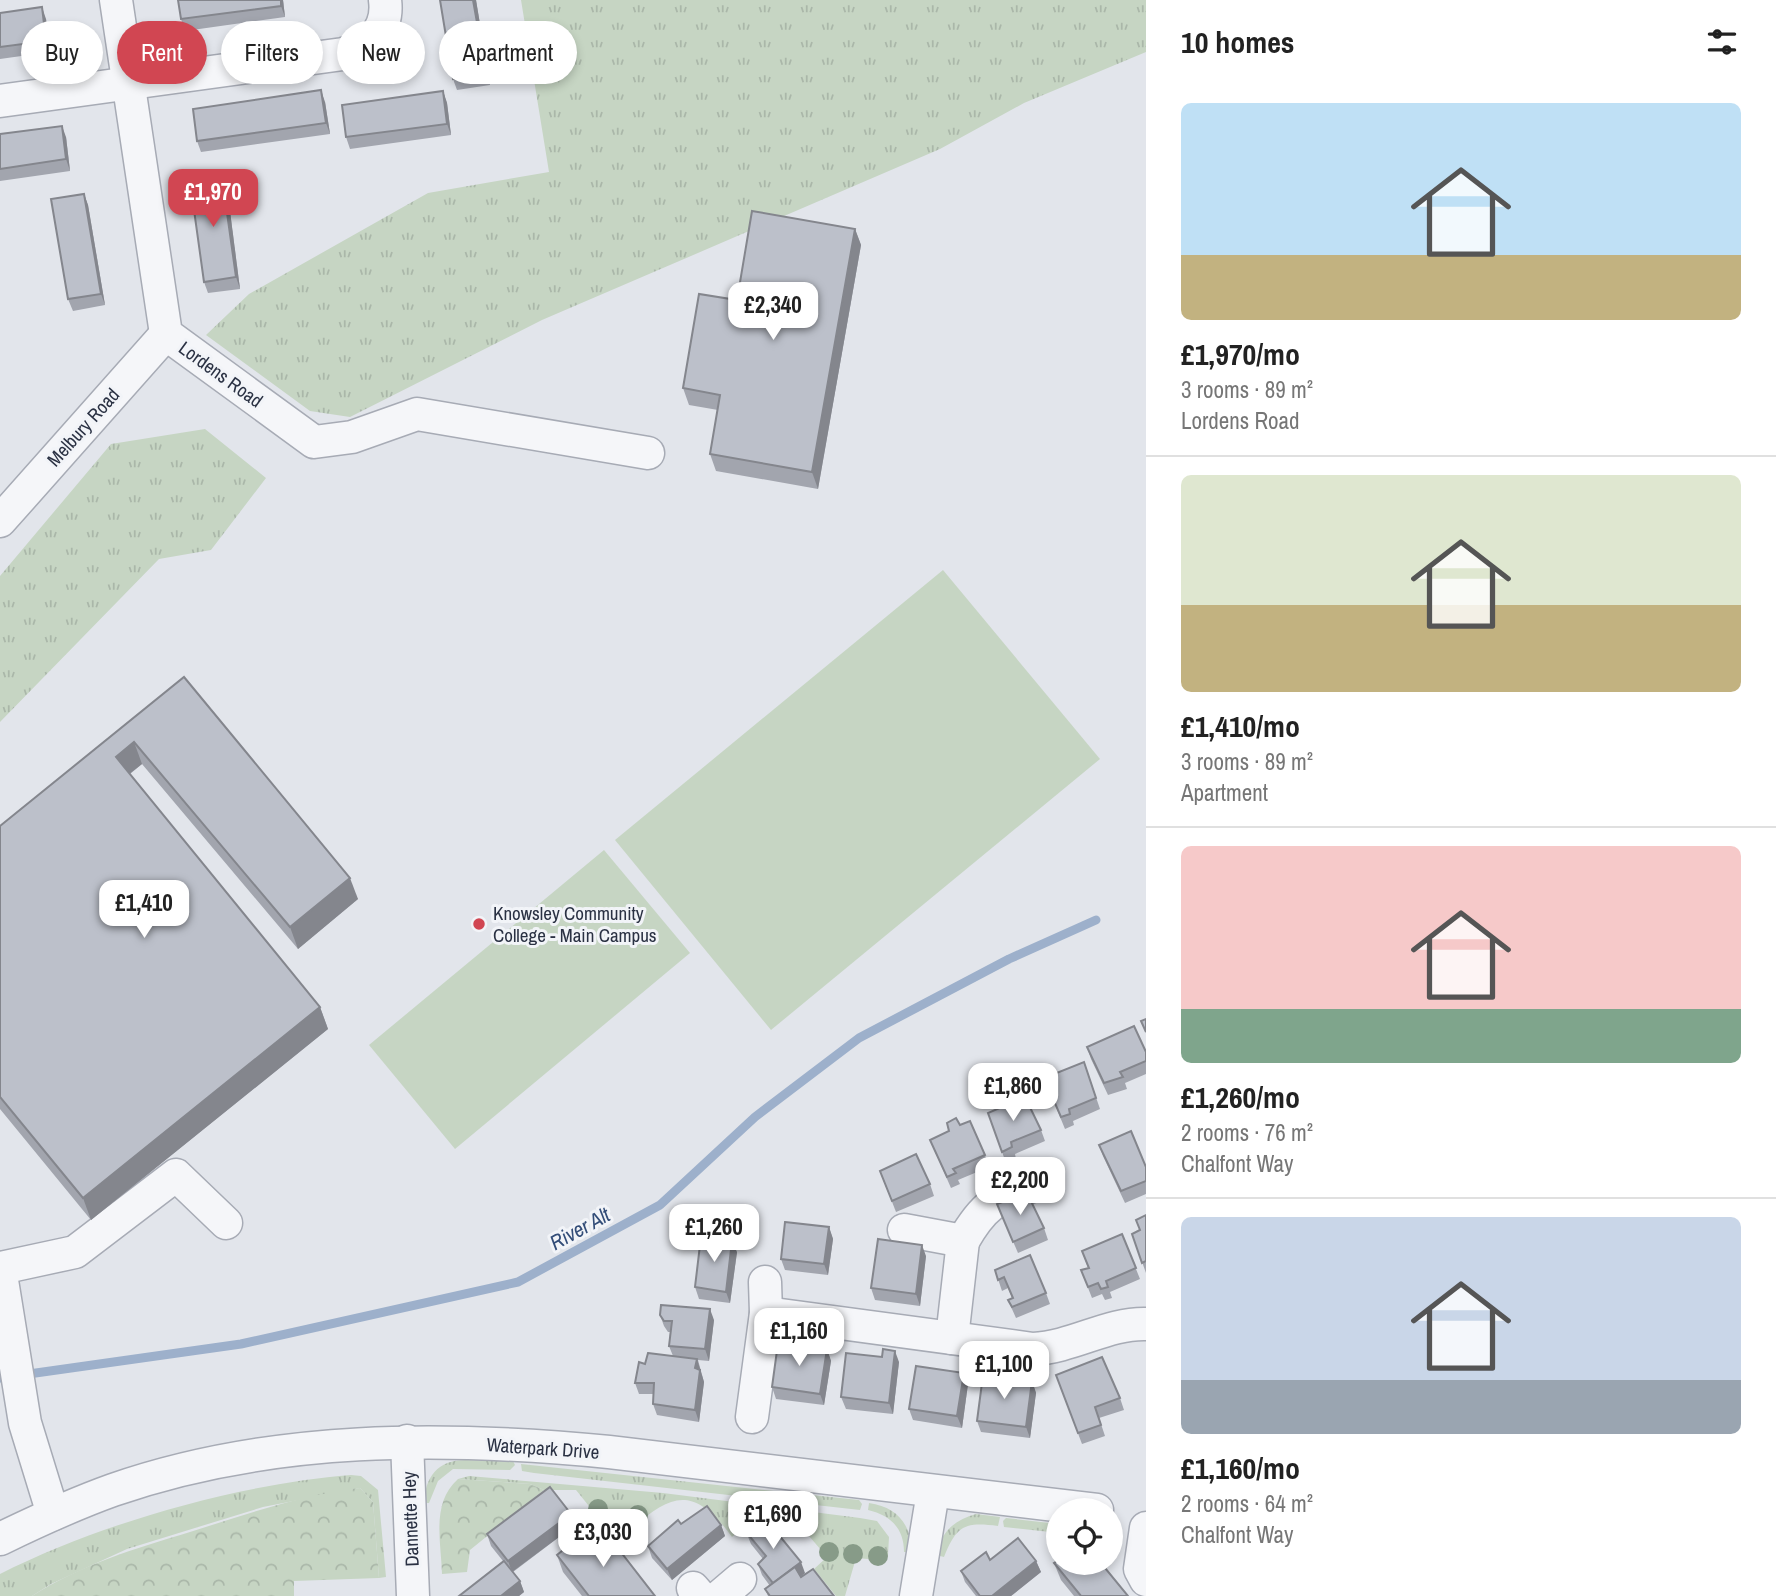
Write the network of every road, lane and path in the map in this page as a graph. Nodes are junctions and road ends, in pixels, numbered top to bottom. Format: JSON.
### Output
{"nodes":[{"id":1,"x":116,"y":0,"type":"edge"},
{"id":2,"x":385,"y":0,"type":"edge"},
{"id":3,"x":119,"y":21,"type":"edge"},
{"id":4,"x":207,"y":71,"type":"edge"},
{"id":5,"x":117,"y":83,"type":"edge"},
{"id":6,"x":128,"y":84,"type":"edge"},
{"id":7,"x":0,"y":100,"type":"edge"},
{"id":8,"x":166,"y":334,"type":"junction"},
{"id":9,"x":648,"y":453,"type":"dead end"},
{"id":10,"x":0,"y":521,"type":"edge"},
{"id":11,"x":1042,"y":1182,"type":"dead end"},
{"id":12,"x":226,"y":1223,"type":"dead end"},
{"id":13,"x":904,"y":1230,"type":"dead end"},
{"id":14,"x":963,"y":1241,"type":"junction"},
{"id":15,"x":1,"y":1268,"type":"edge"},
{"id":16,"x":765,"y":1282,"type":"dead end"},
{"id":17,"x":766,"y":1313,"type":"junction"},
{"id":18,"x":1146,"y":1324,"type":"edge"},
{"id":19,"x":952,"y":1338,"type":"junction"},
{"id":20,"x":752,"y":1416,"type":"dead end"},
{"id":21,"x":407,"y":1441,"type":"junction"},
{"id":22,"x":933,"y":1492,"type":"junction"},
{"id":23,"x":1046,"y":1504,"type":"edge"},
{"id":24,"x":52,"y":1514,"type":"junction"},
{"id":25,"x":1123,"y":1514,"type":"edge"},
{"id":26,"x":1146,"y":1517,"type":"edge"},
{"id":27,"x":1146,"y":1528,"type":"edge"},
{"id":28,"x":0,"y":1539,"type":"edge"},
{"id":29,"x":1146,"y":1580,"type":"edge"},
{"id":30,"x":413,"y":1596,"type":"edge"},
{"id":31,"x":916,"y":1596,"type":"edge"}],
"edges":[{"from":1,"to":3,"type":"street","name":"Lordens Road"},
{"from":2,"to":4,"type":"street"},
{"from":5,"to":7,"type":"street"},
{"from":6,"to":8,"type":"street","name":"Lordens Road"},
{"from":8,"to":9,"type":"street","name":"Lordens Road"},
{"from":8,"to":10,"type":"street","name":"Melbury Road"},
{"from":11,"to":14,"type":"street"},
{"from":12,"to":15,"type":"street"},
{"from":13,"to":14,"type":"street"},
{"from":14,"to":19,"type":"street"},
{"from":15,"to":24,"type":"street"},
{"from":16,"to":17,"type":"street"},
{"from":17,"to":19,"type":"street"},
{"from":17,"to":20,"type":"street"},
{"from":18,"to":19,"type":"street"},
{"from":21,"to":22,"type":"street","name":"Waterpark Drive"},
{"from":21,"to":24,"type":"street","name":"Waterpark Drive"},
{"from":21,"to":30,"type":"street","name":"Dannette Hey"},
{"from":22,"to":23,"type":"street","name":"Waterpark Drive"},
{"from":22,"to":31,"type":"street"},
{"from":24,"to":28,"type":"street","name":"Waterpark Drive"},
{"from":25,"to":26,"type":"street"},
{"from":27,"to":29,"type":"street"}]}
